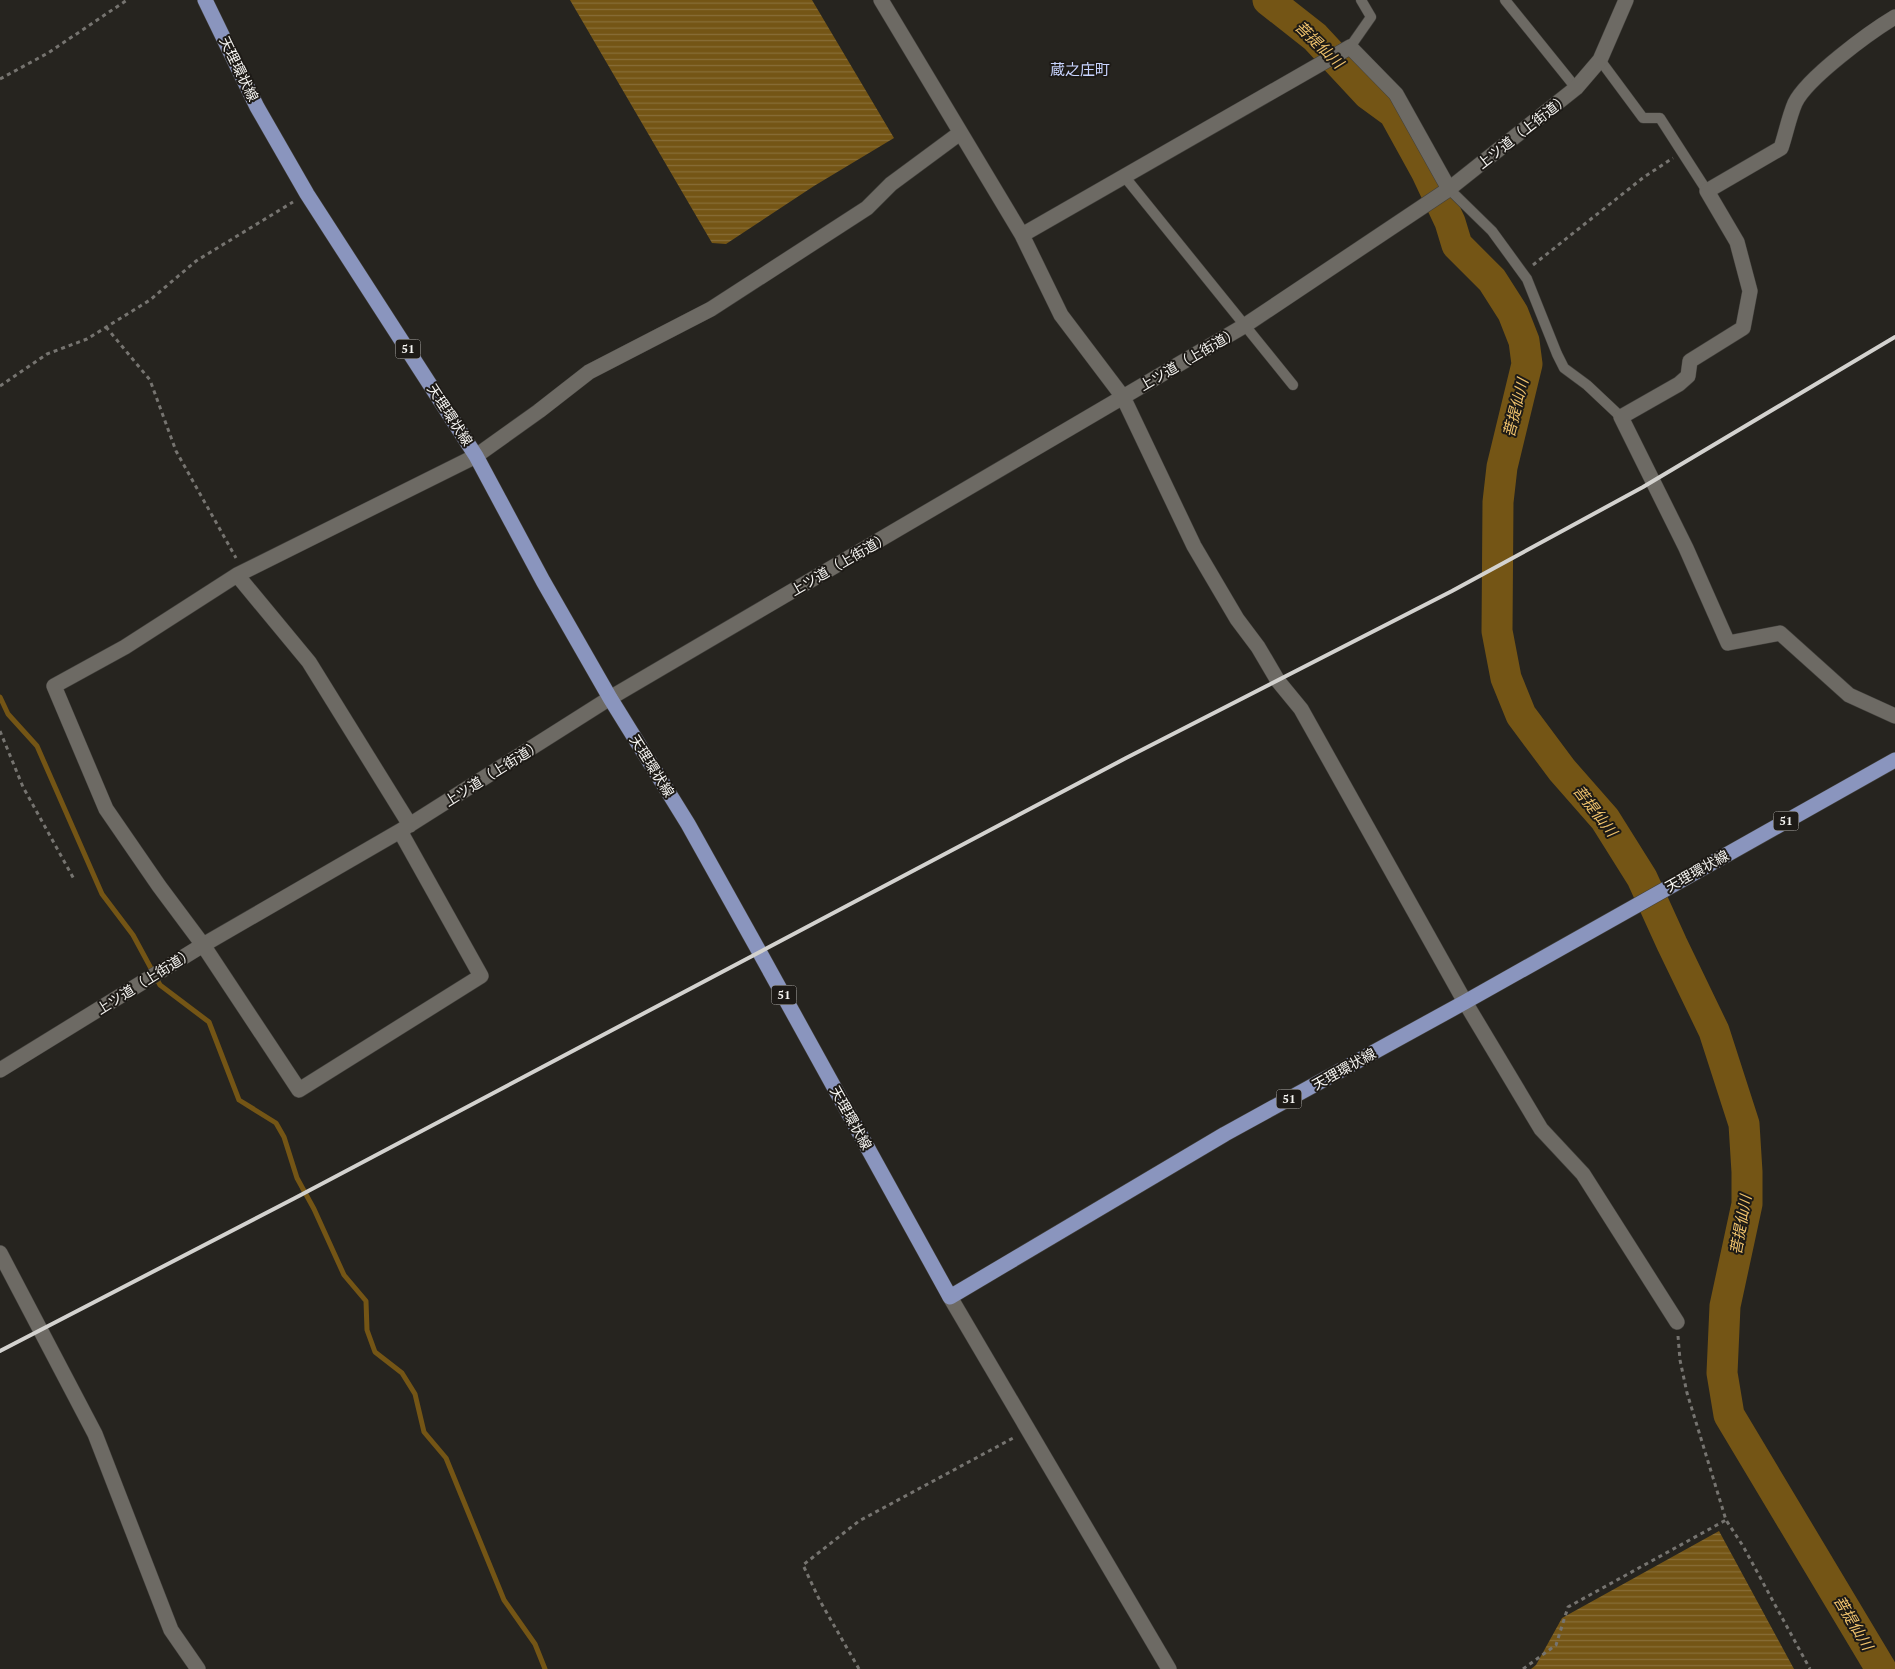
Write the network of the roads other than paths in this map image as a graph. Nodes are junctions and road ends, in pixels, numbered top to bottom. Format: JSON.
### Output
{"nodes":[{"id":1,"x":205,"y":0,"type":"edge"},
{"id":2,"x":881,"y":0,"type":"edge"},
{"id":3,"x":1361,"y":0,"type":"edge"},
{"id":4,"x":1505,"y":0,"type":"edge"},
{"id":5,"x":1626,"y":0,"type":"edge"},
{"id":6,"x":1895,"y":17,"type":"edge"},
{"id":7,"x":1350,"y":47,"type":"junction"},
{"id":8,"x":1600,"y":60,"type":"junction"},
{"id":9,"x":1576,"y":88,"type":"junction"},
{"id":10,"x":960,"y":133,"type":"junction"},
{"id":11,"x":1124,"y":176,"type":"junction"},
{"id":12,"x":1449,"y":189,"type":"junction"},
{"id":13,"x":1707,"y":191,"type":"junction"},
{"id":14,"x":1022,"y":234,"type":"junction"},
{"id":15,"x":1244,"y":326,"type":"junction"},
{"id":16,"x":1293,"y":385,"type":"dead end"},
{"id":17,"x":1123,"y":397,"type":"junction"},
{"id":18,"x":1622,"y":417,"type":"junction"},
{"id":19,"x":476,"y":456,"type":"junction"},
{"id":20,"x":240,"y":574,"type":"junction"},
{"id":21,"x":610,"y":698,"type":"junction"},
{"id":22,"x":1895,"y":716,"type":"edge"},
{"id":23,"x":1895,"y":760,"type":"edge"},
{"id":24,"x":405,"y":828,"type":"junction"},
{"id":25,"x":203,"y":945,"type":"junction"},
{"id":26,"x":1465,"y":1002,"type":"junction"},
{"id":27,"x":0,"y":1070,"type":"edge"},
{"id":28,"x":0,"y":1253,"type":"edge"},
{"id":29,"x":950,"y":1297,"type":"junction"},
{"id":30,"x":1678,"y":1322,"type":"road end"},
{"id":31,"x":198,"y":1669,"type":"edge"},
{"id":32,"x":1168,"y":1669,"type":"edge"}],
"edges":[{"from":1,"to":19,"type":"main road","name":"天理環状線","number":"51"},
{"from":2,"to":10,"type":"street"},
{"from":3,"to":7,"type":"lane"},
{"from":4,"to":9,"type":"lane"},
{"from":5,"to":8,"type":"street","name":"上ツ道（上街道）"},
{"from":6,"to":13,"type":"street"},
{"from":7,"to":11,"type":"street"},
{"from":7,"to":12,"type":"street"},
{"from":8,"to":9,"type":"street","name":"上ツ道（上街道）"},
{"from":8,"to":13,"type":"lane"},
{"from":9,"to":12,"type":"street","name":"上ツ道（上街道）"},
{"from":10,"to":14,"type":"street"},
{"from":10,"to":19,"type":"street"},
{"from":11,"to":14,"type":"street"},
{"from":11,"to":15,"type":"lane"},
{"from":12,"to":15,"type":"street","name":"上ツ道（上街道）"},
{"from":12,"to":18,"type":"lane"},
{"from":13,"to":18,"type":"street"},
{"from":14,"to":17,"type":"street"},
{"from":15,"to":16,"type":"lane"},
{"from":15,"to":17,"type":"street","name":"上ツ道（上街道）"},
{"from":17,"to":21,"type":"street","name":"上ツ道（上街道）"},
{"from":17,"to":26,"type":"street"},
{"from":18,"to":22,"type":"street"},
{"from":19,"to":20,"type":"street"},
{"from":19,"to":21,"type":"main road","name":"天理環状線","number":"51"},
{"from":20,"to":24,"type":"street"},
{"from":20,"to":25,"type":"street"},
{"from":21,"to":24,"type":"street","name":"上ツ道（上街道）"},
{"from":21,"to":29,"type":"main road","name":"天理環状線","number":"51"},
{"from":23,"to":26,"type":"main road","name":"天理環状線","number":"51"},
{"from":24,"to":25,"type":"street","name":"上ツ道（上街道）"},
{"from":24,"to":25,"type":"street"},
{"from":25,"to":27,"type":"street","name":"上ツ道（上街道）"},
{"from":26,"to":29,"type":"main road","name":"天理環状線","number":"51"},
{"from":26,"to":30,"type":"street"},
{"from":28,"to":31,"type":"street"},
{"from":29,"to":32,"type":"street"}]}
